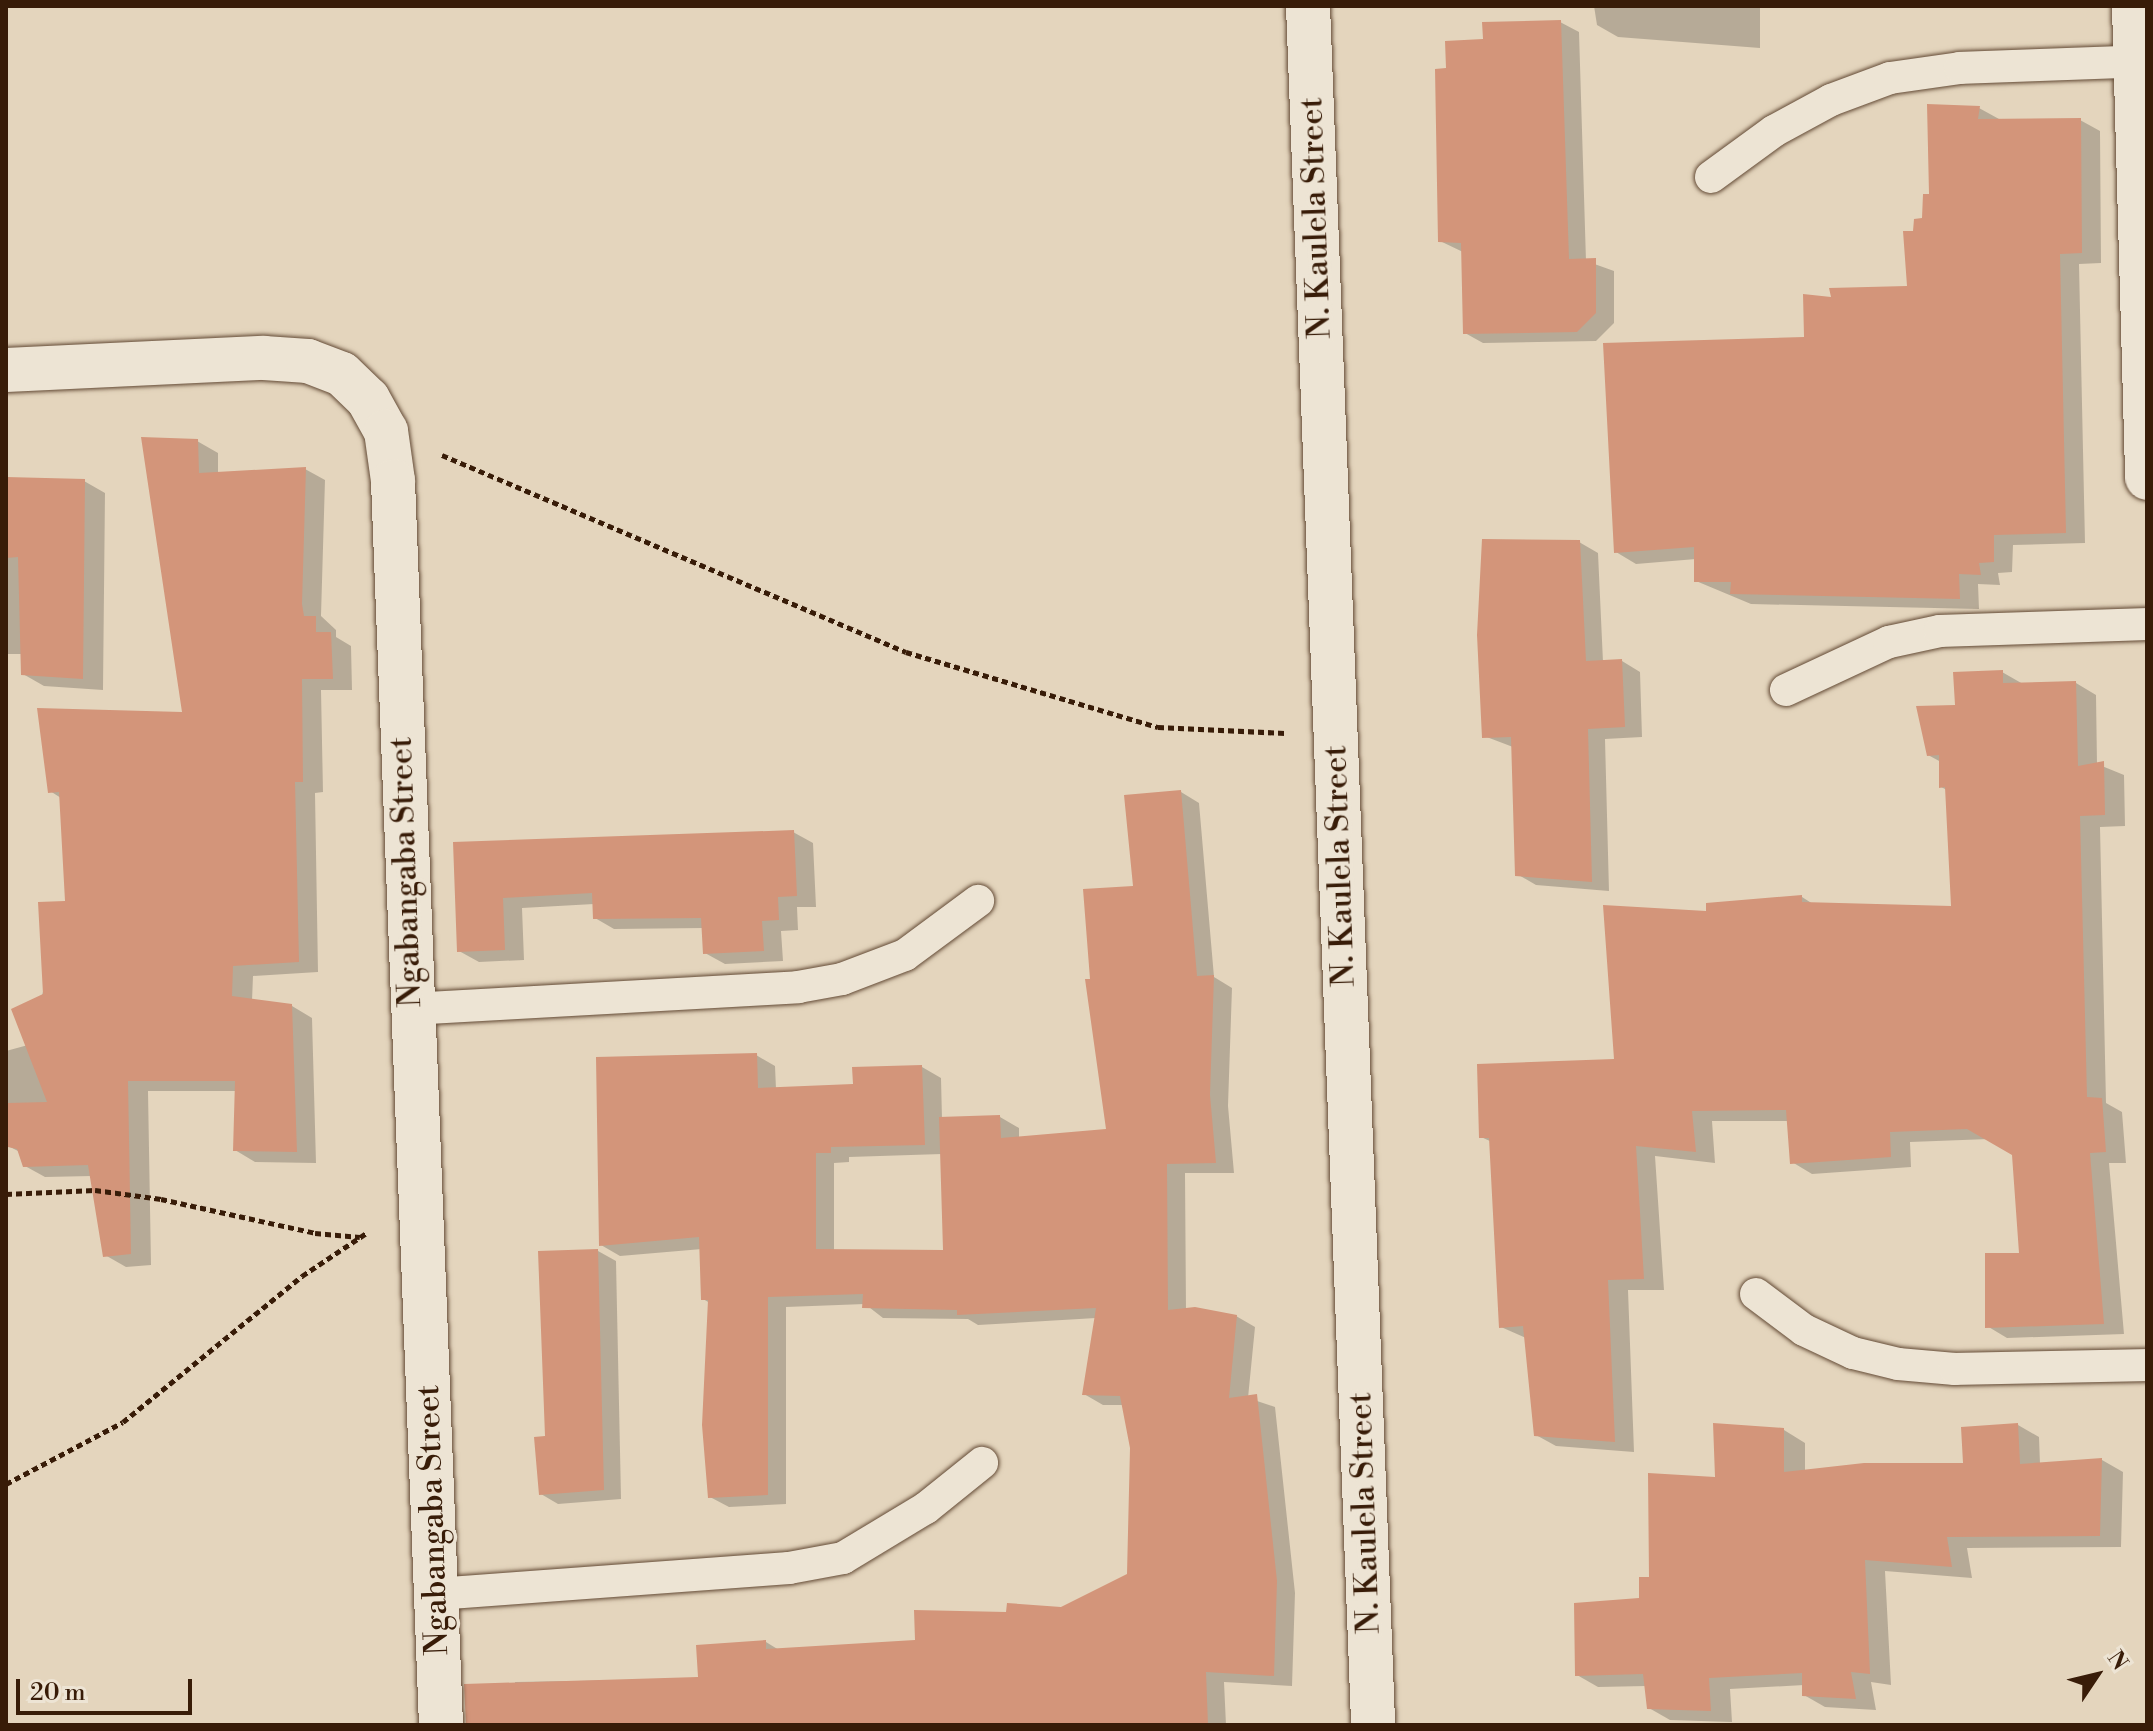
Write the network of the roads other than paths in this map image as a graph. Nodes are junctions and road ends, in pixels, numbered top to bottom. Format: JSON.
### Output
{"nodes":[{"id":1,"x":1308,"y":6,"type":"edge"},
{"id":2,"x":2134,"y":6,"type":"edge"},
{"id":3,"x":2142,"y":61,"type":"edge"},
{"id":4,"x":1711,"y":177,"type":"dead end"},
{"id":5,"x":6,"y":370,"type":"edge"},
{"id":6,"x":2147,"y":478,"type":"edge"},
{"id":7,"x":2147,"y":624,"type":"edge"},
{"id":8,"x":1786,"y":690,"type":"dead end"},
{"id":9,"x":978,"y":901,"type":"dead end"},
{"id":10,"x":410,"y":1009,"type":"junction"},
{"id":11,"x":1756,"y":1294,"type":"dead end"},
{"id":12,"x":2147,"y":1365,"type":"edge"},
{"id":13,"x":982,"y":1463,"type":"dead end"},
{"id":14,"x":436,"y":1594,"type":"junction"},
{"id":15,"x":441,"y":1725,"type":"edge"},
{"id":16,"x":1373,"y":1725,"type":"edge"}],
"edges":[{"from":1,"to":16,"type":"street","name":"N. Kaulela Street"},
{"from":2,"to":3,"type":"street"},
{"from":3,"to":4,"type":"lane"},
{"from":3,"to":6,"type":"street"},
{"from":5,"to":10,"type":"street","name":"Ngabangaba Street"},
{"from":7,"to":8,"type":"lane"},
{"from":9,"to":10,"type":"lane"},
{"from":10,"to":14,"type":"street","name":"Ngabangaba Street"},
{"from":11,"to":12,"type":"lane"},
{"from":13,"to":14,"type":"lane"},
{"from":14,"to":15,"type":"street","name":"Ngabangaba Street"}]}
